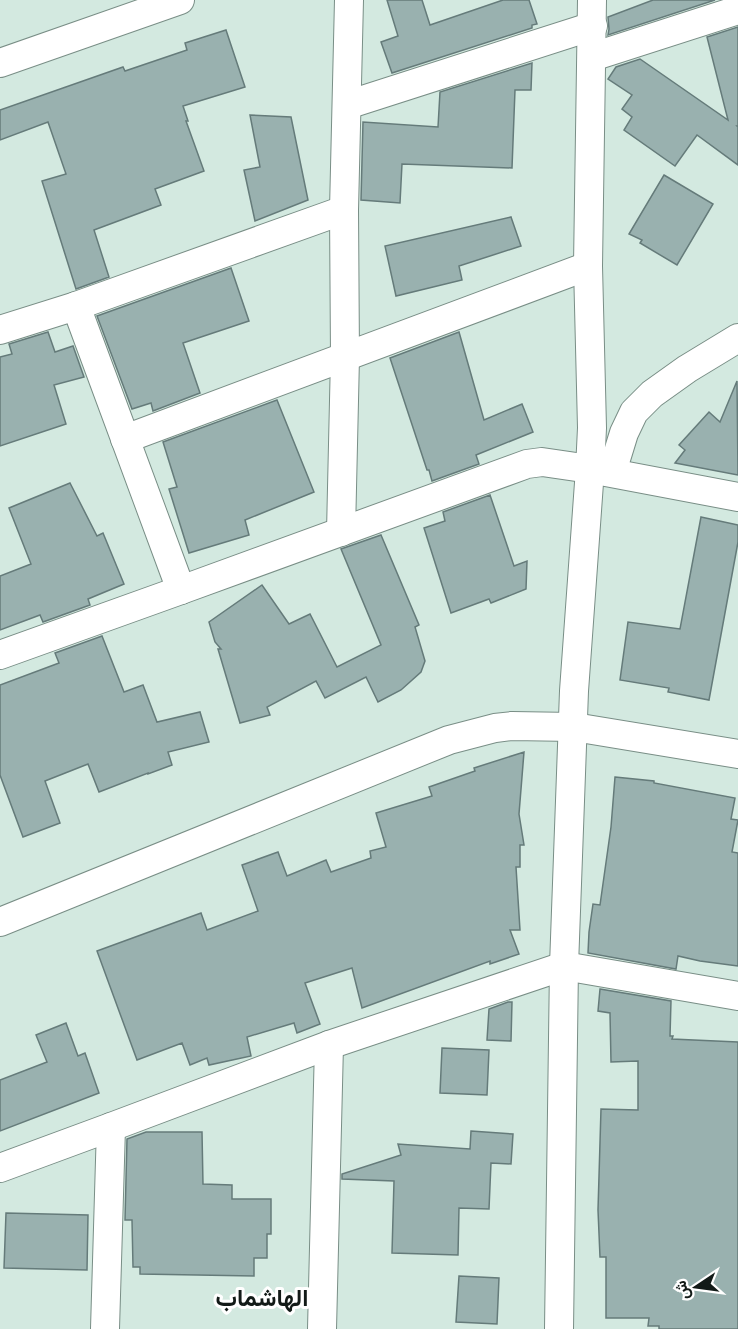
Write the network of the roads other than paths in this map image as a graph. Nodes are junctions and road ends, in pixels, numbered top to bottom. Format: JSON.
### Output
{"nodes":[{"id":1,"x":180,"y":0,"type":"edge"},
{"id":2,"x":349,"y":0,"type":"edge"},
{"id":3,"x":738,"y":10,"type":"edge"},
{"id":4,"x":593,"y":13,"type":"edge"},
{"id":5,"x":592,"y":57,"type":"junction"},
{"id":6,"x":0,"y":63,"type":"edge"},
{"id":7,"x":347,"y":105,"type":"junction"},
{"id":8,"x":344,"y":210,"type":"junction"},
{"id":9,"x":588,"y":266,"type":"junction"},
{"id":10,"x":76,"y":306,"type":"junction"},
{"id":11,"x":0,"y":330,"type":"edge"},
{"id":12,"x":738,"y":338,"type":"edge"},
{"id":13,"x":345,"y":357,"type":"junction"},
{"id":14,"x":124,"y":439,"type":"junction"},
{"id":15,"x":601,"y":471,"type":"junction"},
{"id":16,"x":738,"y":497,"type":"edge"},
{"id":17,"x":341,"y":532,"type":"junction"},
{"id":18,"x":181,"y":591,"type":"junction"},
{"id":19,"x":0,"y":655,"type":"edge"},
{"id":20,"x":574,"y":726,"type":"junction"},
{"id":21,"x":738,"y":754,"type":"edge"},
{"id":22,"x":0,"y":922,"type":"edge"},
{"id":23,"x":564,"y":966,"type":"junction"},
{"id":24,"x":738,"y":996,"type":"edge"},
{"id":25,"x":329,"y":1045,"type":"junction"},
{"id":26,"x":111,"y":1127,"type":"junction"},
{"id":27,"x":0,"y":1168,"type":"edge"},
{"id":28,"x":105,"y":1329,"type":"edge"},
{"id":29,"x":322,"y":1329,"type":"edge"},
{"id":30,"x":559,"y":1329,"type":"edge"}],
"edges":[{"from":1,"to":6,"type":"street"},
{"from":2,"to":7,"type":"street"},
{"from":3,"to":5,"type":"street"},
{"from":4,"to":5,"type":"street"},
{"from":4,"to":7,"type":"street"},
{"from":5,"to":9,"type":"street"},
{"from":7,"to":8,"type":"street"},
{"from":8,"to":10,"type":"street"},
{"from":8,"to":13,"type":"street"},
{"from":9,"to":13,"type":"street"},
{"from":9,"to":15,"type":"street"},
{"from":10,"to":11,"type":"street"},
{"from":10,"to":14,"type":"street"},
{"from":12,"to":15,"type":"street"},
{"from":13,"to":14,"type":"street"},
{"from":13,"to":17,"type":"street"},
{"from":14,"to":18,"type":"street"},
{"from":15,"to":16,"type":"street"},
{"from":15,"to":17,"type":"street"},
{"from":15,"to":20,"type":"street"},
{"from":17,"to":18,"type":"street"},
{"from":18,"to":19,"type":"street"},
{"from":20,"to":21,"type":"street"},
{"from":20,"to":22,"type":"street"},
{"from":20,"to":23,"type":"street"},
{"from":23,"to":24,"type":"street"},
{"from":23,"to":25,"type":"street"},
{"from":23,"to":30,"type":"street"},
{"from":25,"to":26,"type":"street"},
{"from":25,"to":29,"type":"street"},
{"from":26,"to":27,"type":"street"},
{"from":26,"to":28,"type":"street"}]}
